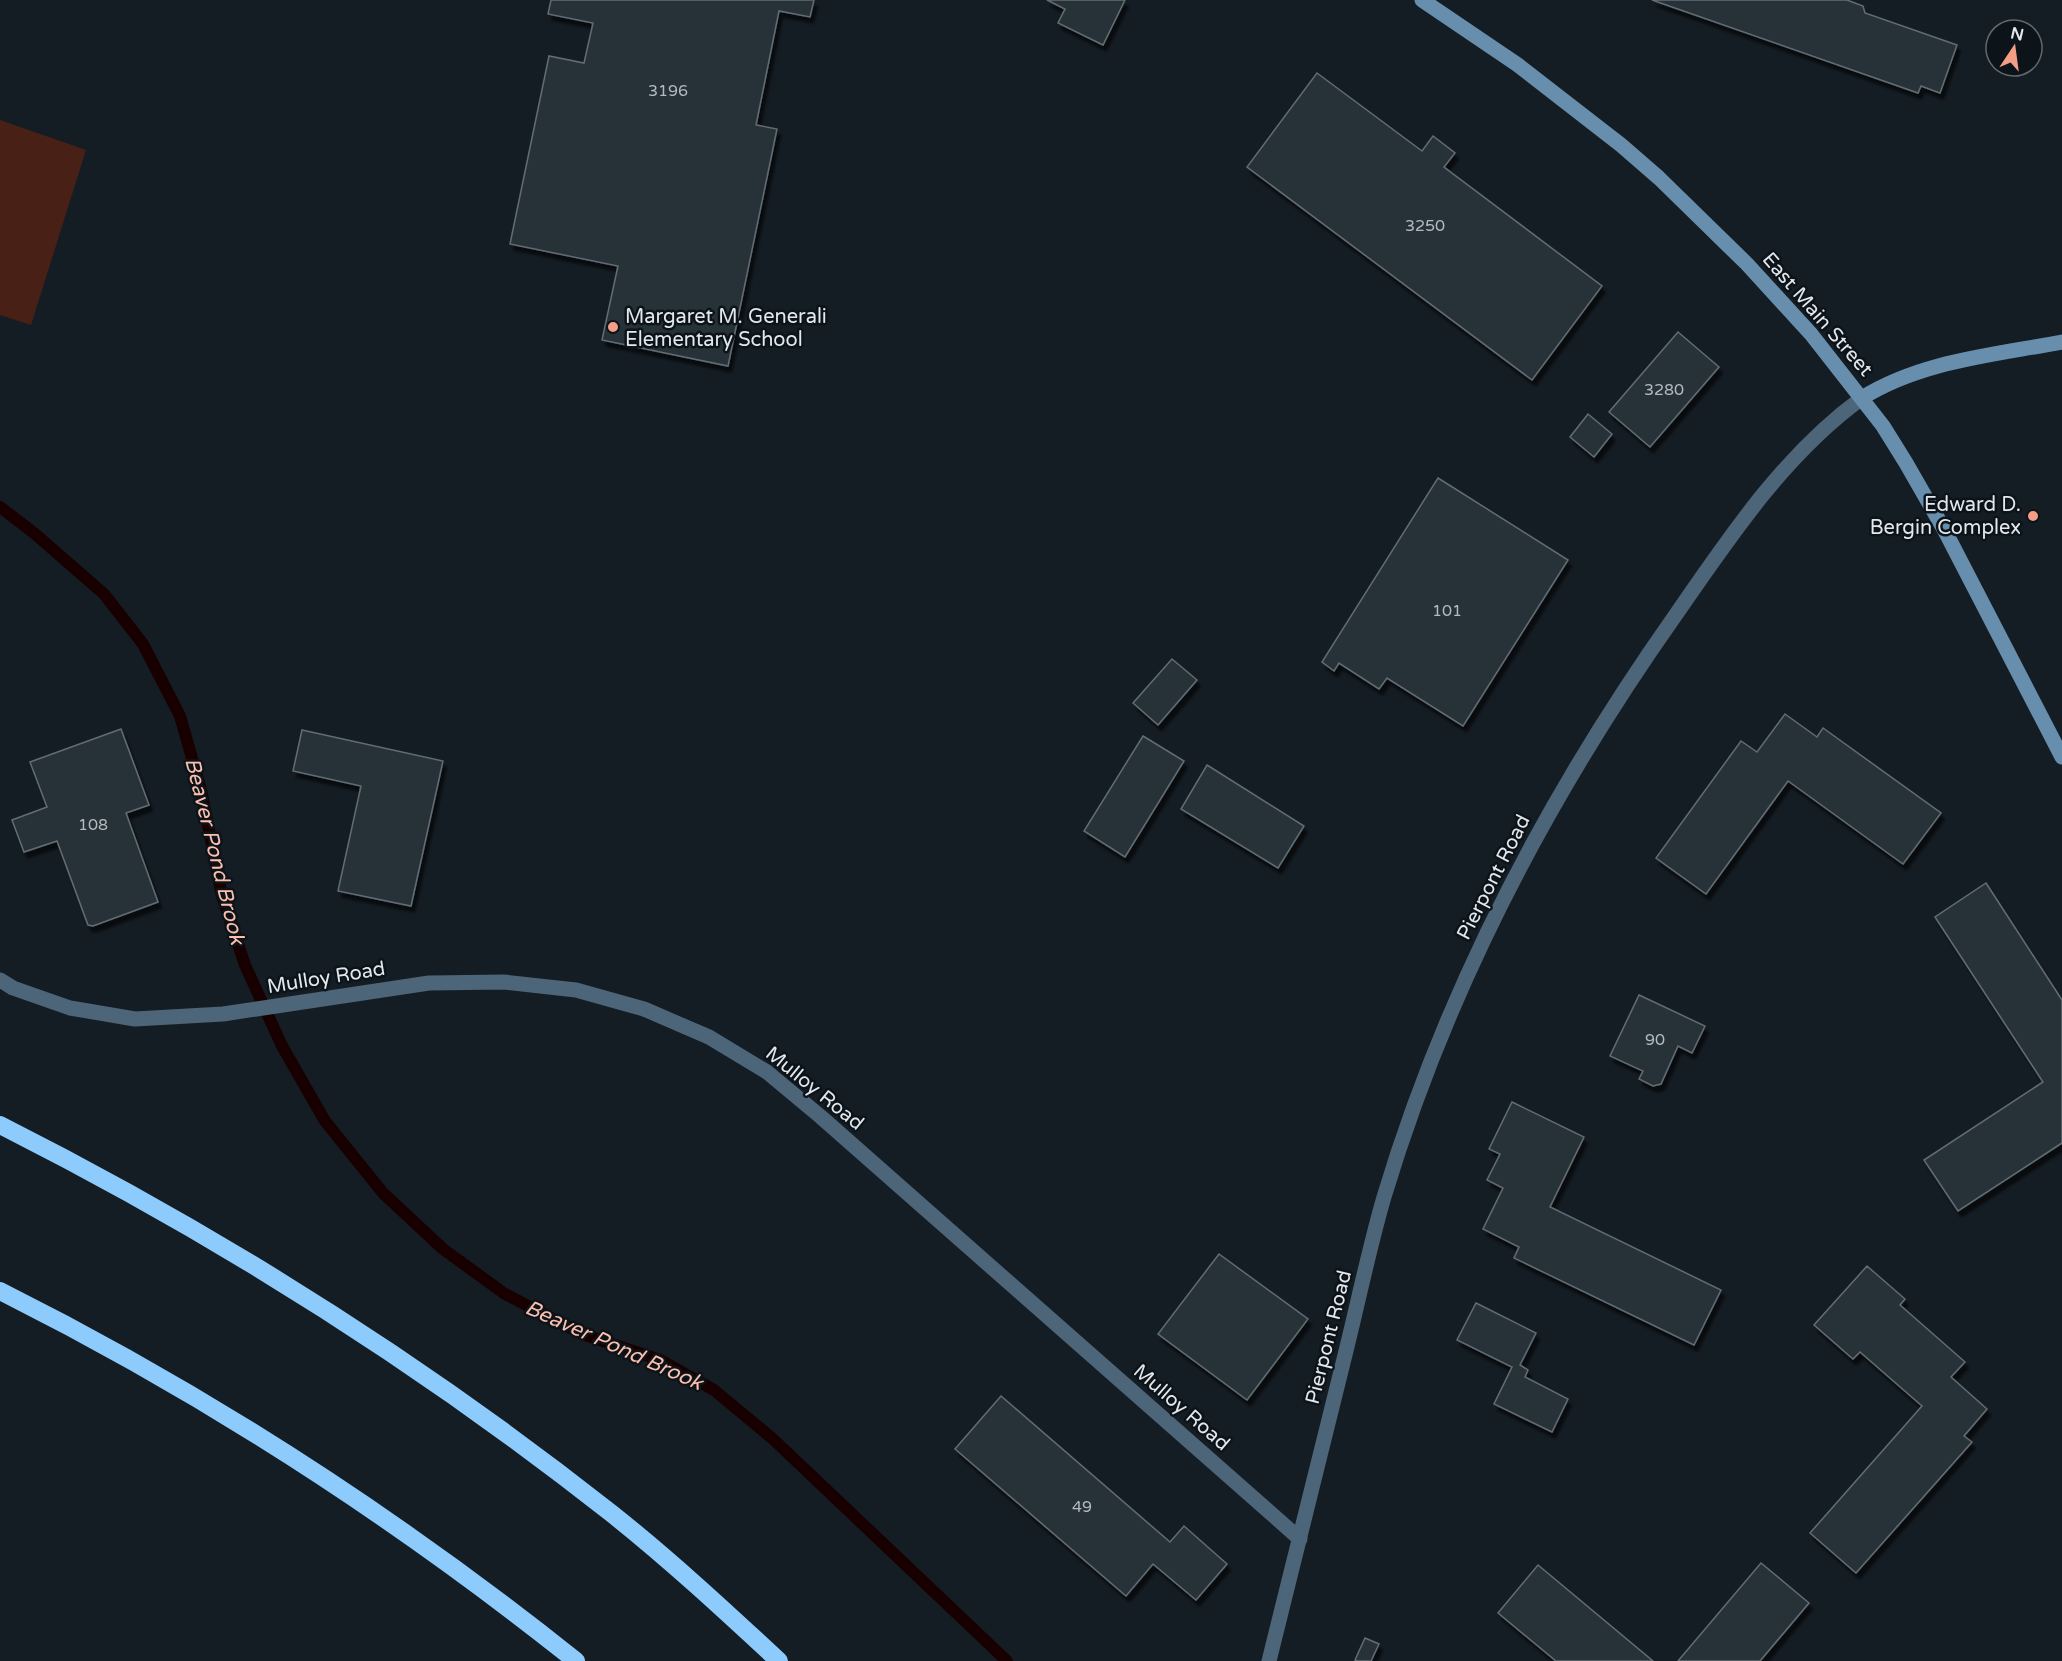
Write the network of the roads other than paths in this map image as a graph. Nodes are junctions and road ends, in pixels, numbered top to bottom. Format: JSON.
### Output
{"nodes":[{"id":1,"x":1422,"y":0,"type":"edge"},
{"id":2,"x":2062,"y":342,"type":"edge"},
{"id":3,"x":1862,"y":398,"type":"junction"},
{"id":4,"x":2062,"y":757,"type":"edge"},
{"id":5,"x":0,"y":980,"type":"edge"},
{"id":6,"x":0,"y":1125,"type":"edge"},
{"id":7,"x":0,"y":1291,"type":"edge"},
{"id":8,"x":1299,"y":1539,"type":"junction"},
{"id":9,"x":576,"y":1661,"type":"edge"},
{"id":10,"x":779,"y":1661,"type":"edge"},
{"id":11,"x":1269,"y":1661,"type":"edge"}],
"edges":[{"from":1,"to":3,"type":"main road","name":"East Main Street"},
{"from":2,"to":3,"type":"main road","name":"Pierpont Road"},
{"from":3,"to":4,"type":"main road","name":"East Main Street"},
{"from":3,"to":8,"type":"street","name":"Pierpont Road"},
{"from":5,"to":8,"type":"street","name":"Mulloy Road"},
{"from":6,"to":10,"type":"highway"},
{"from":7,"to":9,"type":"highway"},
{"from":8,"to":11,"type":"street","name":"Pierpont Road"}]}
